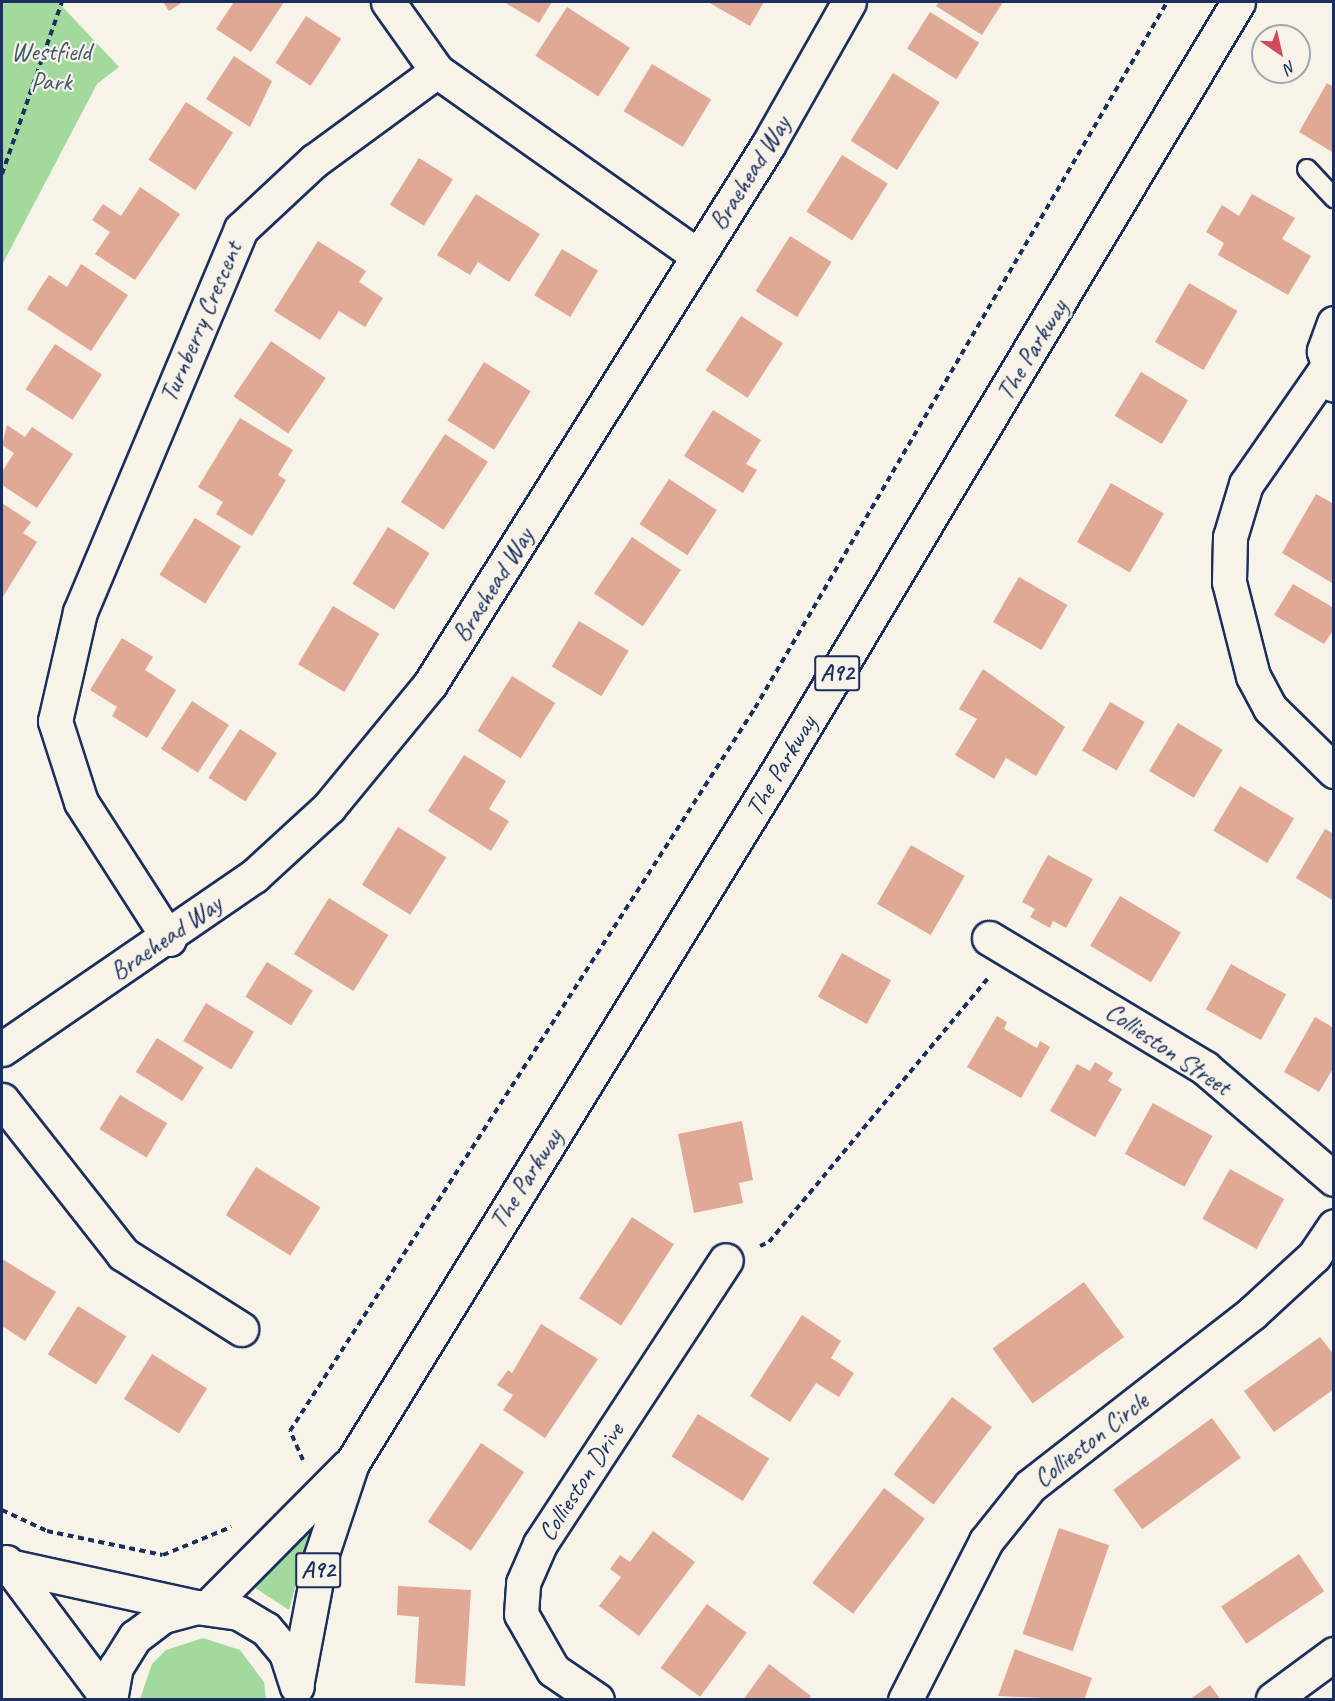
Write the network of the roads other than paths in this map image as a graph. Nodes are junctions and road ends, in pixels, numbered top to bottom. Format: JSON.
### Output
{"nodes":[{"id":1,"x":388,"y":2,"type":"edge"},
{"id":2,"x":849,"y":2,"type":"edge"},
{"id":3,"x":1238,"y":2,"type":"edge"},
{"id":4,"x":437,"y":71,"type":"junction"},
{"id":5,"x":1307,"y":169,"type":"dead end"},
{"id":6,"x":1334,"y":198,"type":"edge"},
{"id":7,"x":698,"y":256,"type":"junction"},
{"id":8,"x":1334,"y":323,"type":"edge"},
{"id":9,"x":1330,"y":377,"type":"edge"},
{"id":10,"x":1334,"y":771,"type":"edge"},
{"id":11,"x":169,"y":939,"type":"junction"},
{"id":12,"x":999,"y":944,"type":"road end"},
{"id":13,"x":2,"y":1049,"type":"edge"},
{"id":14,"x":2,"y":1100,"type":"edge"},
{"id":15,"x":1334,"y":1179,"type":"edge"},
{"id":16,"x":1334,"y":1226,"type":"edge"},
{"id":17,"x":726,"y":1260,"type":"road end"},
{"id":18,"x":241,"y":1329,"type":"dead end"},
{"id":19,"x":352,"y":1463,"type":"junction"},
{"id":20,"x":8,"y":1563,"type":"edge"},
{"id":21,"x":202,"y":1606,"type":"junction"},
{"id":22,"x":1334,"y":1654,"type":"edge"},
{"id":23,"x":298,"y":1690,"type":"edge"},
{"id":24,"x":1273,"y":1699,"type":"edge"},
{"id":25,"x":109,"y":1700,"type":"edge"},
{"id":26,"x":597,"y":1700,"type":"edge"},
{"id":27,"x":905,"y":1700,"type":"edge"}],
"edges":[{"from":1,"to":4,"type":"street"},
{"from":2,"to":7,"type":"street","name":"Braehead Way"},
{"from":3,"to":19,"type":"street","name":"The Parkway","number":"A92"},
{"from":4,"to":7,"type":"street"},
{"from":4,"to":11,"type":"street","name":"Turnberry Crescent"},
{"from":5,"to":6,"type":"lane"},
{"from":7,"to":11,"type":"street","name":"Braehead Way"},
{"from":8,"to":9,"type":"street"},
{"from":9,"to":10,"type":"street"},
{"from":11,"to":13,"type":"street","name":"Braehead Way"},
{"from":12,"to":15,"type":"street","name":"Collieston Street"},
{"from":14,"to":18,"type":"street"},
{"from":16,"to":27,"type":"street","name":"Collieston Circle"},
{"from":17,"to":26,"type":"street","name":"Collieston Drive"},
{"from":19,"to":21,"type":"street","name":"The Parkway","number":"A92"},
{"from":19,"to":23,"type":"street","name":"The Parkway","number":"A92"},
{"from":20,"to":21,"type":"street"},
{"from":20,"to":25,"type":"street"},
{"from":21,"to":23,"type":"street","number":"A92"},
{"from":21,"to":25,"type":"street","number":"A92"},
{"from":22,"to":24,"type":"street"}]}
